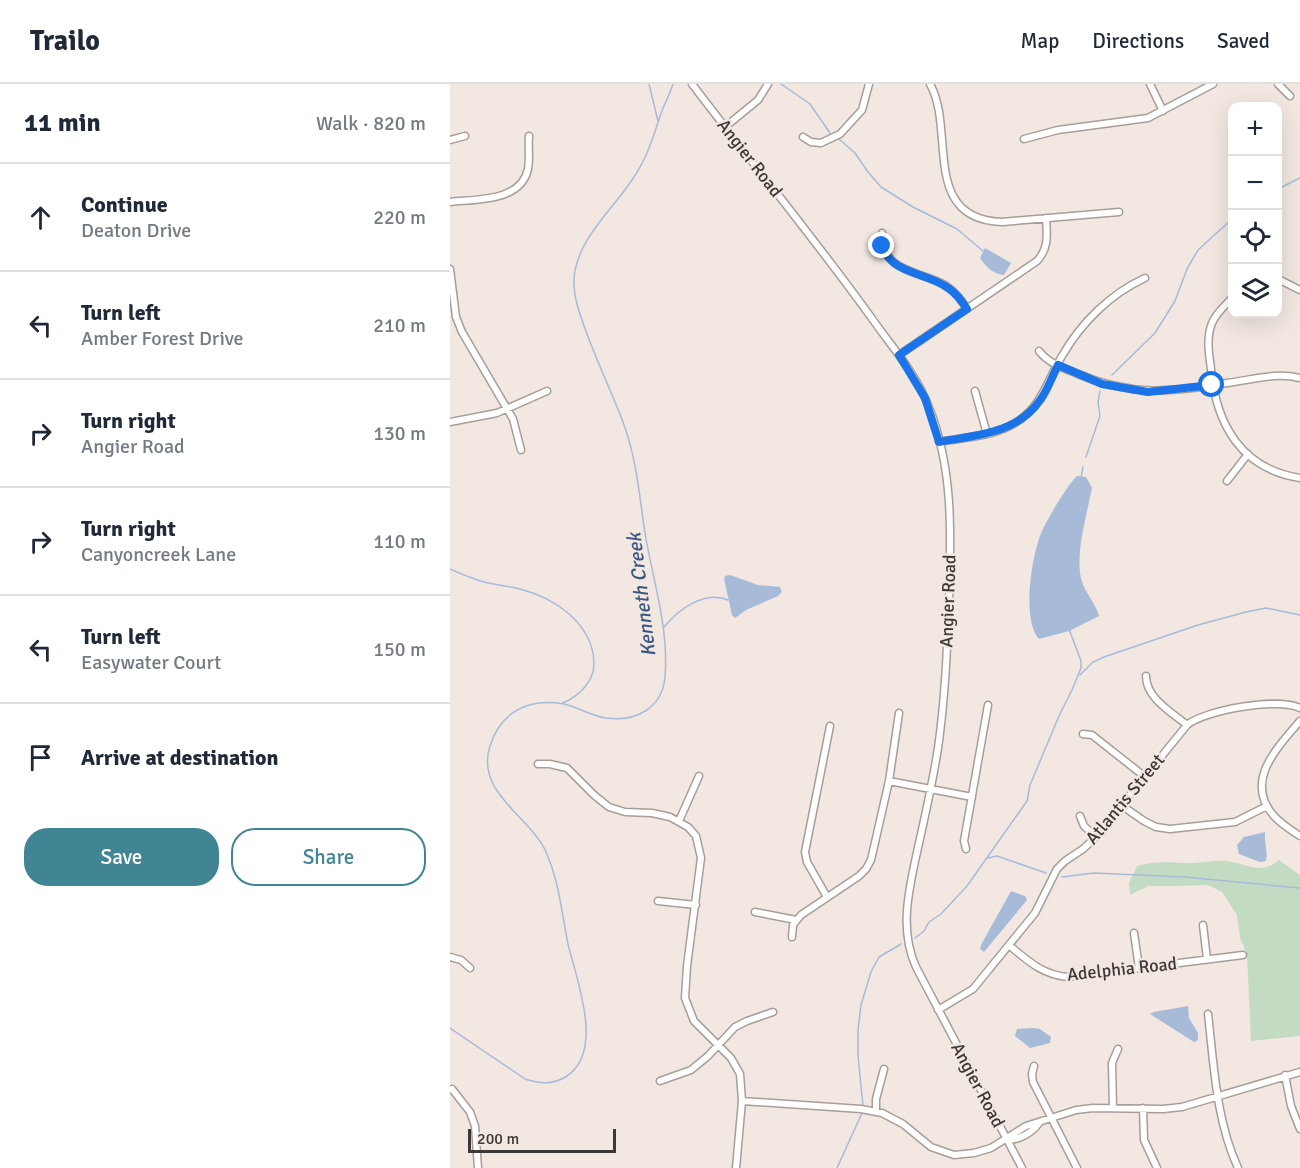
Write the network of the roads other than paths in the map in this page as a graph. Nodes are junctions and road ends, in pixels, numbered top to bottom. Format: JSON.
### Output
{"nodes":[{"id":1,"x":692,"y":84,"type":"edge"},
{"id":2,"x":768,"y":84,"type":"edge"},
{"id":3,"x":869,"y":84,"type":"edge"},
{"id":4,"x":930,"y":84,"type":"edge"},
{"id":5,"x":1150,"y":84,"type":"edge"},
{"id":6,"x":1213,"y":84,"type":"edge"},
{"id":7,"x":1278,"y":84,"type":"edge"},
{"id":8,"x":1290,"y":96,"type":"dead end"},
{"id":9,"x":1163,"y":111,"type":"junction"},
{"id":10,"x":725,"y":127,"type":"junction"},
{"id":11,"x":465,"y":136,"type":"dead end"},
{"id":12,"x":529,"y":136,"type":"dead end"},
{"id":13,"x":803,"y":137,"type":"dead end"},
{"id":14,"x":1024,"y":139,"type":"dead end"},
{"id":15,"x":450,"y":140,"type":"edge"},
{"id":16,"x":450,"y":202,"type":"edge"},
{"id":17,"x":1119,"y":212,"type":"dead end"},
{"id":18,"x":1046,"y":218,"type":"junction"},
{"id":19,"x":882,"y":233,"type":"dead end"},
{"id":20,"x":450,"y":269,"type":"edge"},
{"id":21,"x":1145,"y":278,"type":"dead end"},
{"id":22,"x":1282,"y":281,"type":"edge"},
{"id":23,"x":1300,"y":290,"type":"edge"},
{"id":24,"x":1228,"y":304,"type":"edge"},
{"id":25,"x":967,"y":309,"type":"junction"},
{"id":26,"x":1039,"y":351,"type":"dead end"},
{"id":27,"x":899,"y":355,"type":"junction"},
{"id":28,"x":1058,"y":365,"type":"junction"},
{"id":29,"x":1300,"y":378,"type":"edge"},
{"id":30,"x":1212,"y":385,"type":"junction"},
{"id":31,"x":975,"y":391,"type":"dead end"},
{"id":32,"x":547,"y":392,"type":"dead end"},
{"id":33,"x":508,"y":408,"type":"junction"},
{"id":34,"x":450,"y":422,"type":"edge"},
{"id":35,"x":987,"y":434,"type":"junction"},
{"id":36,"x":939,"y":442,"type":"junction"},
{"id":37,"x":521,"y":450,"type":"dead end"},
{"id":38,"x":1248,"y":454,"type":"junction"},
{"id":39,"x":1300,"y":478,"type":"edge"},
{"id":40,"x":1227,"y":481,"type":"dead end"},
{"id":41,"x":1146,"y":676,"type":"dead end"},
{"id":42,"x":988,"y":705,"type":"dead end"},
{"id":43,"x":1300,"y":708,"type":"edge"},
{"id":44,"x":899,"y":713,"type":"dead end"},
{"id":45,"x":1300,"y":722,"type":"edge"},
{"id":46,"x":1187,"y":725,"type":"junction"},
{"id":47,"x":830,"y":726,"type":"dead end"},
{"id":48,"x":1083,"y":734,"type":"dead end"},
{"id":49,"x":538,"y":764,"type":"dead end"},
{"id":50,"x":699,"y":776,"type":"dead end"},
{"id":51,"x":1144,"y":776,"type":"junction"},
{"id":52,"x":889,"y":781,"type":"junction"},
{"id":53,"x":930,"y":789,"type":"junction"},
{"id":54,"x":972,"y":797,"type":"junction"},
{"id":55,"x":1121,"y":805,"type":"junction"},
{"id":56,"x":1267,"y":806,"type":"junction"},
{"id":57,"x":1080,"y":816,"type":"dead end"},
{"id":58,"x":679,"y":821,"type":"junction"},
{"id":59,"x":1300,"y":836,"type":"edge"},
{"id":60,"x":1096,"y":837,"type":"junction"},
{"id":61,"x":966,"y":849,"type":"dead end"},
{"id":62,"x":827,"y":897,"type":"junction"},
{"id":63,"x":658,"y":901,"type":"dead end"},
{"id":64,"x":696,"y":905,"type":"junction"},
{"id":65,"x":755,"y":912,"type":"dead end"},
{"id":66,"x":796,"y":920,"type":"junction"},
{"id":67,"x":1203,"y":925,"type":"dead end"},
{"id":68,"x":1134,"y":933,"type":"dead end"},
{"id":69,"x":792,"y":937,"type":"dead end"},
{"id":70,"x":1010,"y":946,"type":"junction"},
{"id":71,"x":1243,"y":955,"type":"dead end"},
{"id":72,"x":450,"y":957,"type":"edge"},
{"id":73,"x":1207,"y":959,"type":"junction"},
{"id":74,"x":470,"y":968,"type":"dead end"},
{"id":75,"x":1139,"y":968,"type":"junction"},
{"id":76,"x":938,"y":1010,"type":"junction"},
{"id":77,"x":773,"y":1012,"type":"dead end"},
{"id":78,"x":1208,"y":1014,"type":"dead end"},
{"id":79,"x":719,"y":1045,"type":"junction"},
{"id":80,"x":1118,"y":1048,"type":"dead end"},
{"id":81,"x":1034,"y":1066,"type":"dead end"},
{"id":82,"x":884,"y":1069,"type":"dead end"},
{"id":83,"x":1300,"y":1072,"type":"edge"},
{"id":84,"x":1285,"y":1075,"type":"junction"},
{"id":85,"x":660,"y":1081,"type":"dead end"},
{"id":86,"x":452,"y":1089,"type":"dead end"},
{"id":87,"x":1217,"y":1096,"type":"junction"},
{"id":88,"x":742,"y":1101,"type":"junction"},
{"id":89,"x":1113,"y":1108,"type":"junction"},
{"id":90,"x":1143,"y":1108,"type":"junction"},
{"id":91,"x":876,"y":1112,"type":"junction"},
{"id":92,"x":1051,"y":1118,"type":"junction"},
{"id":93,"x":1300,"y":1129,"type":"edge"},
{"id":94,"x":1007,"y":1140,"type":"junction"},
{"id":95,"x":478,"y":1168,"type":"edge"},
{"id":96,"x":736,"y":1168,"type":"edge"},
{"id":97,"x":1022,"y":1168,"type":"edge"},
{"id":98,"x":1077,"y":1168,"type":"edge"},
{"id":99,"x":1157,"y":1168,"type":"edge"},
{"id":100,"x":1238,"y":1168,"type":"edge"}],
"edges":[{"from":1,"to":10,"type":"street","name":"Angier Road"},
{"from":2,"to":10,"type":"street"},
{"from":3,"to":13,"type":"street"},
{"from":4,"to":18,"type":"street"},
{"from":5,"to":9,"type":"street"},
{"from":6,"to":9,"type":"street"},
{"from":7,"to":8,"type":"street"},
{"from":9,"to":14,"type":"street"},
{"from":10,"to":27,"type":"street","name":"Angier Road"},
{"from":11,"to":15,"type":"street"},
{"from":12,"to":16,"type":"street"},
{"from":17,"to":18,"type":"street"},
{"from":18,"to":25,"type":"street"},
{"from":19,"to":25,"type":"street"},
{"from":20,"to":33,"type":"street"},
{"from":21,"to":28,"type":"street"},
{"from":22,"to":23,"type":"street"},
{"from":24,"to":30,"type":"street"},
{"from":25,"to":27,"type":"street"},
{"from":26,"to":28,"type":"street"},
{"from":27,"to":36,"type":"street","name":"Angier Road"},
{"from":28,"to":30,"type":"street"},
{"from":28,"to":35,"type":"street"},
{"from":29,"to":30,"type":"street"},
{"from":30,"to":38,"type":"street"},
{"from":31,"to":35,"type":"street"},
{"from":32,"to":33,"type":"street"},
{"from":33,"to":34,"type":"street"},
{"from":33,"to":37,"type":"street"},
{"from":35,"to":36,"type":"street"},
{"from":36,"to":53,"type":"street","name":"Angier Road"},
{"from":38,"to":39,"type":"street"},
{"from":38,"to":40,"type":"street"},
{"from":41,"to":46,"type":"street"},
{"from":42,"to":54,"type":"street"},
{"from":43,"to":46,"type":"street","name":"Atlantis Street"},
{"from":44,"to":52,"type":"street"},
{"from":45,"to":56,"type":"street"},
{"from":46,"to":51,"type":"street","name":"Atlantis Street"},
{"from":47,"to":62,"type":"street"},
{"from":48,"to":51,"type":"street"},
{"from":49,"to":58,"type":"street"},
{"from":50,"to":58,"type":"street"},
{"from":51,"to":55,"type":"street","name":"Atlantis Street"},
{"from":52,"to":53,"type":"street"},
{"from":52,"to":62,"type":"street"},
{"from":53,"to":54,"type":"street"},
{"from":53,"to":76,"type":"street","name":"Angier Road"},
{"from":54,"to":61,"type":"street"},
{"from":55,"to":56,"type":"street"},
{"from":55,"to":60,"type":"street","name":"Atlantis Street"},
{"from":56,"to":59,"type":"street"},
{"from":57,"to":60,"type":"street"},
{"from":58,"to":64,"type":"street"},
{"from":60,"to":70,"type":"street","name":"Atlantis Street"},
{"from":62,"to":66,"type":"street"},
{"from":63,"to":64,"type":"street"},
{"from":64,"to":79,"type":"street"},
{"from":65,"to":66,"type":"street"},
{"from":66,"to":69,"type":"street"},
{"from":67,"to":73,"type":"street"},
{"from":68,"to":75,"type":"street"},
{"from":70,"to":75,"type":"street","name":"Adelphia Road"},
{"from":70,"to":76,"type":"street","name":"Atlantis Street"},
{"from":71,"to":73,"type":"street","name":"Adelphia Road"},
{"from":72,"to":74,"type":"street"},
{"from":73,"to":75,"type":"street","name":"Adelphia Road"},
{"from":76,"to":94,"type":"street","name":"Angier Road"},
{"from":77,"to":79,"type":"street"},
{"from":78,"to":87,"type":"street"},
{"from":79,"to":85,"type":"street"},
{"from":79,"to":88,"type":"street"},
{"from":80,"to":89,"type":"street"},
{"from":81,"to":92,"type":"street"},
{"from":82,"to":91,"type":"street"},
{"from":83,"to":84,"type":"street"},
{"from":84,"to":87,"type":"street"},
{"from":84,"to":93,"type":"street"},
{"from":86,"to":95,"type":"street"},
{"from":87,"to":90,"type":"street"},
{"from":87,"to":100,"type":"street"},
{"from":88,"to":91,"type":"street"},
{"from":88,"to":96,"type":"street"},
{"from":89,"to":90,"type":"street"},
{"from":89,"to":92,"type":"street"},
{"from":90,"to":99,"type":"street"},
{"from":91,"to":94,"type":"street"},
{"from":92,"to":94,"type":"street"},
{"from":92,"to":98,"type":"street"},
{"from":94,"to":97,"type":"street","name":"Angier Road"}]}
